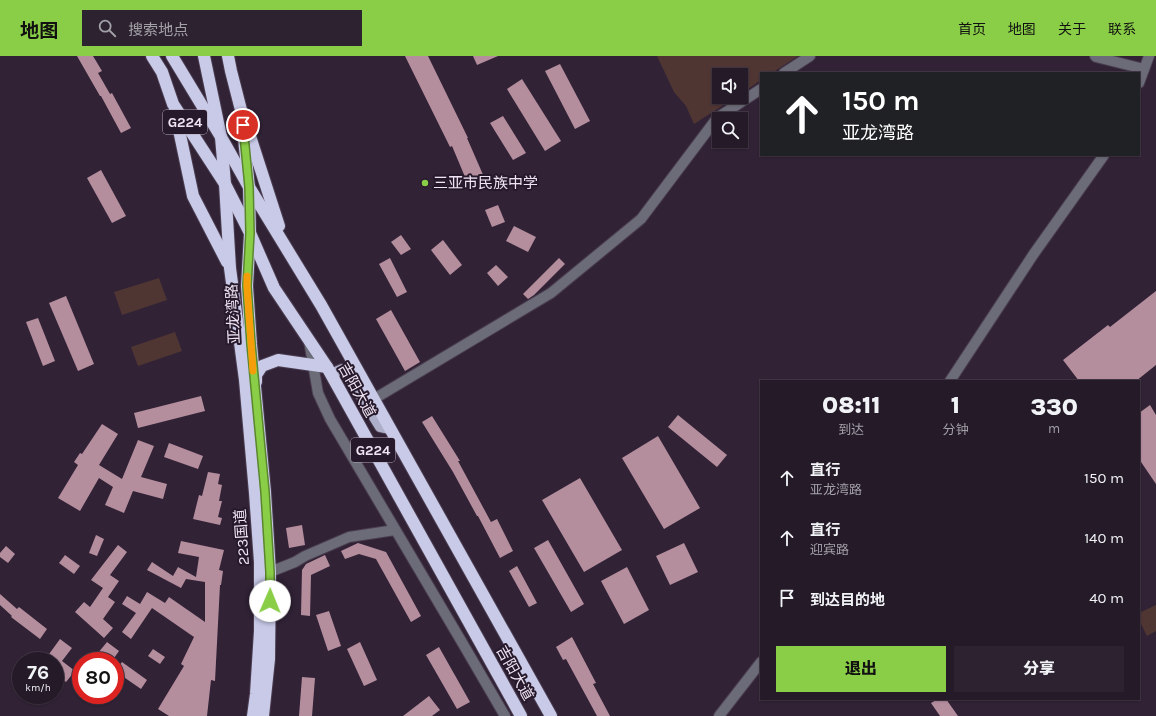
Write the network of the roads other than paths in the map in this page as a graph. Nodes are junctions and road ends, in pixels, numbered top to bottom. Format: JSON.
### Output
{"nodes":[{"id":1,"x":152,"y":56,"type":"edge"},
{"id":2,"x":172,"y":56,"type":"edge"},
{"id":3,"x":204,"y":56,"type":"edge"},
{"id":4,"x":228,"y":56,"type":"edge"},
{"id":5,"x":810,"y":56,"type":"edge"},
{"id":6,"x":1095,"y":56,"type":"edge"},
{"id":7,"x":1149,"y":56,"type":"edge"},
{"id":8,"x":1144,"y":68,"type":"junction"},
{"id":9,"x":786,"y":72,"type":"edge"},
{"id":10,"x":1140,"y":80,"type":"edge"},
{"id":11,"x":760,"y":90,"type":"edge"},
{"id":12,"x":173,"y":104,"type":"junction"},
{"id":13,"x":241,"y":110,"type":"junction"},
{"id":14,"x":221,"y":137,"type":"junction"},
{"id":15,"x":1103,"y":156,"type":"edge"},
{"id":16,"x":225,"y":184,"type":"junction"},
{"id":17,"x":249,"y":187,"type":"junction"},
{"id":18,"x":250,"y":233,"type":"junction"},
{"id":19,"x":284,"y":244,"type":"junction"},
{"id":20,"x":230,"y":268,"type":"junction"},
{"id":21,"x":309,"y":341,"type":"junction"},
{"id":22,"x":312,"y":365,"type":"junction"},
{"id":23,"x":327,"y":367,"type":"junction"},
{"id":24,"x":334,"y":379,"type":"junction"},
{"id":25,"x":245,"y":380,"type":"joint"},
{"id":26,"x":951,"y":380,"type":"edge"},
{"id":27,"x":255,"y":392,"type":"junction"},
{"id":28,"x":374,"y":399,"type":"junction"},
{"id":29,"x":390,"y":429,"type":"junction"},
{"id":30,"x":395,"y":530,"type":"junction"},
{"id":31,"x":270,"y":572,"type":"junction"},
{"id":32,"x":760,"y":663,"type":"edge"},
{"id":33,"x":253,"y":716,"type":"edge"},
{"id":34,"x":263,"y":716,"type":"edge"},
{"id":35,"x":504,"y":716,"type":"edge"},
{"id":36,"x":521,"y":716,"type":"edge"},
{"id":37,"x":551,"y":716,"type":"edge"},
{"id":38,"x":719,"y":716,"type":"edge"}],
"edges":[{"from":1,"to":12,"type":"highway","number":"G224"},
{"from":2,"to":14,"type":"highway","number":"G224"},
{"from":3,"to":14,"type":"highway"},
{"from":4,"to":13,"type":"highway"},
{"from":5,"to":9,"type":"street"},
{"from":6,"to":8,"type":"street"},
{"from":7,"to":8,"type":"street"},
{"from":8,"to":10,"type":"street"},
{"from":11,"to":28,"type":"street"},
{"from":12,"to":16,"type":"highway","number":"G224"},
{"from":12,"to":20,"type":"highway"},
{"from":13,"to":17,"type":"highway","name":"亚龙湾路"},
{"from":13,"to":19,"type":"highway"},
{"from":14,"to":16,"type":"highway","name":"亚龙湾路"},
{"from":14,"to":17,"type":"highway","number":"G224"},
{"from":15,"to":26,"type":"street"},
{"from":16,"to":18,"type":"highway","name":"吉阳大道","number":"G224"},
{"from":16,"to":20,"type":"highway","name":"亚龙湾路"},
{"from":17,"to":18,"type":"highway","name":"亚龙湾路"},
{"from":17,"to":19,"type":"highway","name":"吉阳大道","number":"G224"},
{"from":18,"to":21,"type":"highway","name":"吉阳大道","number":"G224"},
{"from":18,"to":27,"type":"highway","name":"亚龙湾路"},
{"from":19,"to":28,"type":"highway","name":"吉阳大道","number":"G224"},
{"from":20,"to":25,"type":"highway","name":"亚龙湾路"},
{"from":21,"to":22,"type":"street"},
{"from":21,"to":23,"type":"highway","name":"吉阳大道","number":"G224"},
{"from":22,"to":23,"type":"highway"},
{"from":22,"to":27,"type":"highway"},
{"from":22,"to":30,"type":"street"},
{"from":23,"to":24,"type":"highway","name":"吉阳大道","number":"G224"},
{"from":24,"to":29,"type":"main road"},
{"from":24,"to":36,"type":"highway","name":"吉阳大道","number":"G224"},
{"from":25,"to":33,"type":"highway","name":"223国道"},
{"from":27,"to":31,"type":"highway","name":"223国道"},
{"from":28,"to":29,"type":"highway","name":"吉阳大道","number":"G224"},
{"from":29,"to":37,"type":"highway","name":"吉阳大道","number":"G224"},
{"from":30,"to":31,"type":"street"},
{"from":30,"to":35,"type":"street"},
{"from":31,"to":34,"type":"highway","name":"223国道"},
{"from":32,"to":38,"type":"street"}]}
